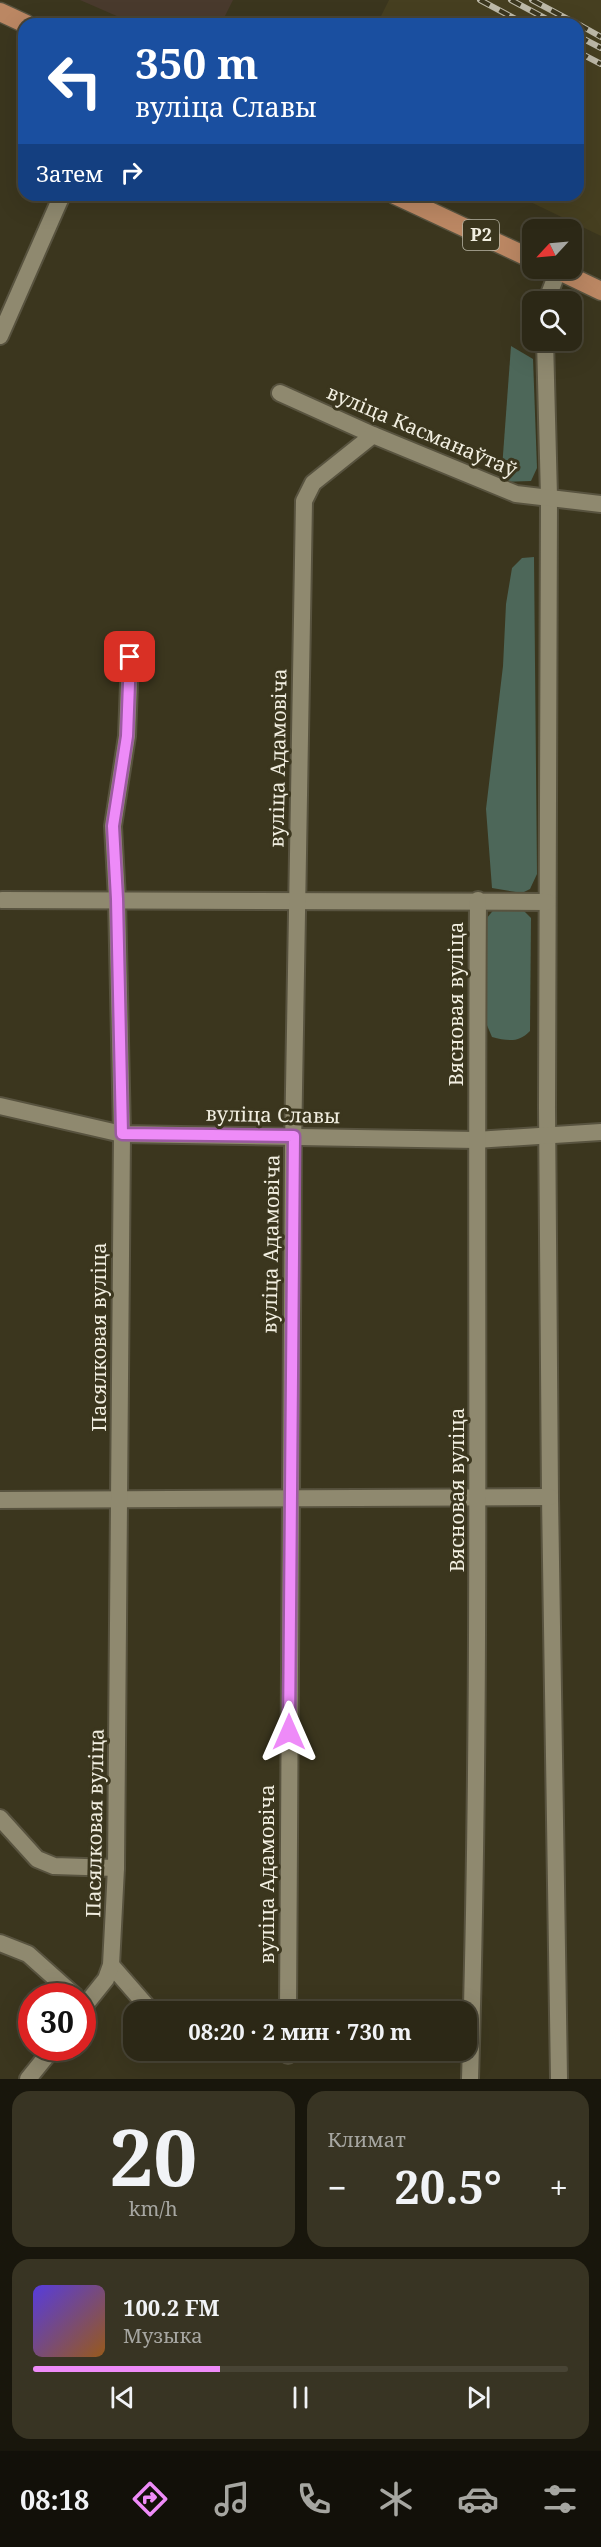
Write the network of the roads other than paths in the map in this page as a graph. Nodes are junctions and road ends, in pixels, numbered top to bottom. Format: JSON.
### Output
{"nodes":[{"id":1,"x":0,"y":12,"type":"edge"},
{"id":2,"x":18,"y":20,"type":"edge"},
{"id":3,"x":59,"y":201,"type":"edge"},
{"id":4,"x":408,"y":201,"type":"edge"},
{"id":5,"x":522,"y":254,"type":"edge"},
{"id":6,"x":575,"y":279,"type":"edge"},
{"id":7,"x":601,"y":291,"type":"edge"},
{"id":8,"x":0,"y":336,"type":"edge"},
{"id":9,"x":545,"y":351,"type":"edge"},
{"id":10,"x":280,"y":393,"type":"dead end"},
{"id":11,"x":373,"y":435,"type":"junction"},
{"id":12,"x":549,"y":497,"type":"junction"},
{"id":13,"x":601,"y":504,"type":"edge"},
{"id":14,"x":130,"y":657,"type":"dead end"},
{"id":15,"x":117,"y":899,"type":"junction"},
{"id":16,"x":2,"y":900,"type":"dead end"},
{"id":17,"x":478,"y":900,"type":"junction"},
{"id":18,"x":297,"y":901,"type":"junction"},
{"id":19,"x":547,"y":902,"type":"junction"},
{"id":20,"x":0,"y":1106,"type":"edge"},
{"id":21,"x":601,"y":1132,"type":"edge"},
{"id":22,"x":122,"y":1134,"type":"junction"},
{"id":23,"x":294,"y":1136,"type":"junction"},
{"id":24,"x":547,"y":1137,"type":"junction"},
{"id":25,"x":476,"y":1140,"type":"junction"},
{"id":26,"x":549,"y":1497,"type":"junction"},
{"id":27,"x":479,"y":1498,"type":"junction"},
{"id":28,"x":0,"y":1500,"type":"edge"},
{"id":29,"x":290,"y":1500,"type":"junction"},
{"id":30,"x":119,"y":1501,"type":"junction"},
{"id":31,"x":0,"y":1818,"type":"edge"},
{"id":32,"x":116,"y":1868,"type":"junction"},
{"id":33,"x":0,"y":1943,"type":"edge"},
{"id":34,"x":111,"y":1965,"type":"junction"},
{"id":35,"x":59,"y":1983,"type":"edge"},
{"id":36,"x":96,"y":1989,"type":"edge"},
{"id":37,"x":142,"y":2001,"type":"edge"},
{"id":38,"x":288,"y":2001,"type":"edge"},
{"id":39,"x":43,"y":2061,"type":"edge"},
{"id":40,"x":28,"y":2079,"type":"edge"},
{"id":41,"x":470,"y":2079,"type":"edge"},
{"id":42,"x":559,"y":2079,"type":"edge"}],
"edges":[{"from":1,"to":2,"type":"main road"},
{"from":3,"to":8,"type":"street"},
{"from":4,"to":5,"type":"main road","number":"Р2"},
{"from":6,"to":7,"type":"main road"},
{"from":9,"to":12,"type":"street"},
{"from":10,"to":11,"type":"street","name":"вуліца Касманаўтаў"},
{"from":11,"to":12,"type":"street","name":"вуліца Касманаўтаў"},
{"from":11,"to":18,"type":"street","name":"вуліца Адамовіча"},
{"from":12,"to":13,"type":"street","name":"вуліца Касманаўтаў"},
{"from":12,"to":19,"type":"street"},
{"from":14,"to":15,"type":"street","name":"Пасялковая вуліца"},
{"from":15,"to":16,"type":"street"},
{"from":15,"to":18,"type":"street"},
{"from":15,"to":22,"type":"street","name":"Пасялковая вуліца"},
{"from":17,"to":18,"type":"street"},
{"from":17,"to":19,"type":"street"},
{"from":17,"to":25,"type":"street","name":"Вясновая вуліца"},
{"from":18,"to":23,"type":"street","name":"вуліца Адамовіча"},
{"from":19,"to":24,"type":"street"},
{"from":20,"to":22,"type":"street","name":"вуліца Славы"},
{"from":21,"to":24,"type":"street","name":"вуліца Славы"},
{"from":22,"to":23,"type":"street","name":"вуліца Славы"},
{"from":22,"to":30,"type":"street","name":"Пасялковая вуліца"},
{"from":23,"to":25,"type":"street","name":"вуліца Славы"},
{"from":23,"to":29,"type":"street","name":"вуліца Адамовіча"},
{"from":24,"to":25,"type":"street","name":"вуліца Славы"},
{"from":24,"to":26,"type":"street"},
{"from":25,"to":27,"type":"street","name":"Вясновая вуліца"},
{"from":26,"to":27,"type":"street"},
{"from":26,"to":42,"type":"street"},
{"from":27,"to":29,"type":"street"},
{"from":27,"to":41,"type":"street","name":"Вясновая вуліца"},
{"from":28,"to":30,"type":"street"},
{"from":29,"to":30,"type":"street"},
{"from":29,"to":38,"type":"street","name":"вуліца Адамовіча"},
{"from":30,"to":32,"type":"street","name":"Пасялковая вуліца"},
{"from":31,"to":32,"type":"street"},
{"from":32,"to":34,"type":"street","name":"Пасялковая вуліца"},
{"from":33,"to":35,"type":"street"},
{"from":34,"to":36,"type":"street","name":"Пасялковая вуліца"},
{"from":34,"to":37,"type":"street"},
{"from":39,"to":40,"type":"street"}]}
